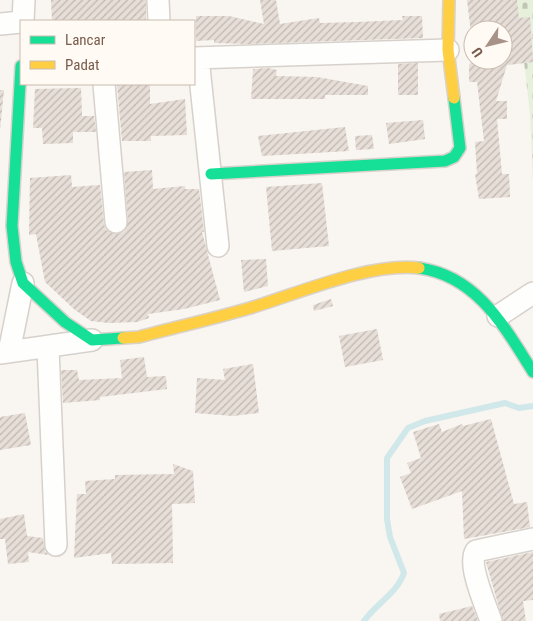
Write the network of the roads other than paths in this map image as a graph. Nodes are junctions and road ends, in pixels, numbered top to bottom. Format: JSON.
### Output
{"nodes":[{"id":1,"x":24,"y":0,"type":"edge"},
{"id":2,"x":158,"y":0,"type":"edge"},
{"id":3,"x":449,"y":0,"type":"edge"},
{"id":4,"x":22,"y":20,"type":"edge"},
{"id":5,"x":159,"y":20,"type":"edge"},
{"id":6,"x":20,"y":22,"type":"edge"},
{"id":7,"x":0,"y":24,"type":"edge"},
{"id":8,"x":448,"y":50,"type":"junction"},
{"id":9,"x":196,"y":58,"type":"edge"},
{"id":10,"x":20,"y":72,"type":"edge"},
{"id":11,"x":104,"y":85,"type":"edge"},
{"id":12,"x":9,"y":137,"type":"edge"},
{"id":13,"x":211,"y":174,"type":"junction"},
{"id":14,"x":116,"y":222,"type":"dead end"},
{"id":15,"x":218,"y":246,"type":"dead end"},
{"id":16,"x":7,"y":252,"type":"edge"},
{"id":17,"x":23,"y":283,"type":"junction"},
{"id":18,"x":533,"y":293,"type":"edge"},
{"id":19,"x":498,"y":316,"type":"junction"},
{"id":20,"x":92,"y":340,"type":"junction"},
{"id":21,"x":48,"y":348,"type":"junction"},
{"id":22,"x":5,"y":352,"type":"edge"},
{"id":23,"x":533,"y":372,"type":"edge"},
{"id":24,"x":533,"y":539,"type":"edge"},
{"id":25,"x":56,"y":545,"type":"dead end"},
{"id":26,"x":491,"y":621,"type":"edge"}],
"edges":[{"from":1,"to":4,"type":"street"},
{"from":2,"to":5,"type":"street"},
{"from":3,"to":8,"type":"street"},
{"from":6,"to":7,"type":"street"},
{"from":8,"to":9,"type":"street"},
{"from":8,"to":13,"type":"street"},
{"from":9,"to":13,"type":"street"},
{"from":10,"to":12,"type":"street"},
{"from":11,"to":14,"type":"street"},
{"from":12,"to":16,"type":"street"},
{"from":13,"to":15,"type":"street"},
{"from":16,"to":17,"type":"street"},
{"from":17,"to":20,"type":"street"},
{"from":17,"to":22,"type":"street"},
{"from":18,"to":19,"type":"street"},
{"from":19,"to":20,"type":"street"},
{"from":19,"to":23,"type":"street"},
{"from":20,"to":21,"type":"street"},
{"from":21,"to":22,"type":"street"},
{"from":21,"to":25,"type":"street"},
{"from":24,"to":26,"type":"street"}]}
